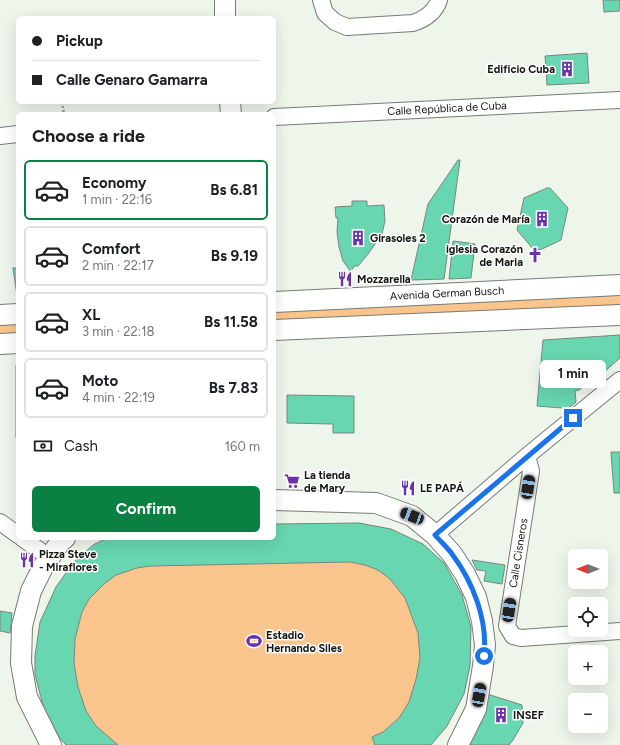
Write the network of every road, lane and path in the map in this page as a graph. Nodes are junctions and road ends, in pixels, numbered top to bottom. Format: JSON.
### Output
{"nodes":[{"id":1,"x":225,"y":0,"type":"edge"},
{"id":2,"x":321,"y":0,"type":"edge"},
{"id":3,"x":439,"y":0,"type":"edge"},
{"id":4,"x":225,"y":16,"type":"edge"},
{"id":5,"x":620,"y":100,"type":"edge"},
{"id":6,"x":276,"y":117,"type":"edge"},
{"id":7,"x":16,"y":134,"type":"edge"},
{"id":8,"x":0,"y":136,"type":"edge"},
{"id":9,"x":620,"y":285,"type":"edge"},
{"id":10,"x":276,"y":302,"type":"edge"},
{"id":11,"x":16,"y":314,"type":"edge"},
{"id":12,"x":0,"y":315,"type":"edge"},
{"id":13,"x":620,"y":315,"type":"edge"},
{"id":14,"x":276,"y":330,"type":"edge"},
{"id":15,"x":16,"y":343,"type":"edge"},
{"id":16,"x":0,"y":344,"type":"edge"},
{"id":17,"x":620,"y":380,"type":"edge"},
{"id":18,"x":527,"y":456,"type":"junction"},
{"id":19,"x":276,"y":500,"type":"edge"},
{"id":20,"x":0,"y":522,"type":"edge"},
{"id":21,"x":16,"y":534,"type":"edge"},
{"id":22,"x":435,"y":535,"type":"junction"},
{"id":23,"x":25,"y":540,"type":"edge"},
{"id":24,"x":62,"y":540,"type":"edge"},
{"id":25,"x":49,"y":557,"type":"junction"},
{"id":26,"x":620,"y":631,"type":"edge"},
{"id":27,"x":51,"y":745,"type":"edge"},
{"id":28,"x":458,"y":745,"type":"edge"}],
"edges":[{"from":1,"to":4,"type":"main road"},
{"from":2,"to":3,"type":"street"},
{"from":5,"to":6,"type":"street","name":"Calle República de Cuba"},
{"from":7,"to":8,"type":"street"},
{"from":9,"to":10,"type":"main road","name":"Avenida German Busch"},
{"from":11,"to":12,"type":"main road"},
{"from":13,"to":14,"type":"main road"},
{"from":15,"to":16,"type":"main road"},
{"from":17,"to":18,"type":"street"},
{"from":18,"to":22,"type":"street"},
{"from":18,"to":26,"type":"street","name":"Calle Cisneros"},
{"from":19,"to":22,"type":"main road"},
{"from":20,"to":21,"type":"street"},
{"from":22,"to":28,"type":"main road"},
{"from":23,"to":25,"type":"street"},
{"from":24,"to":25,"type":"main road"},
{"from":25,"to":27,"type":"main road"}]}
